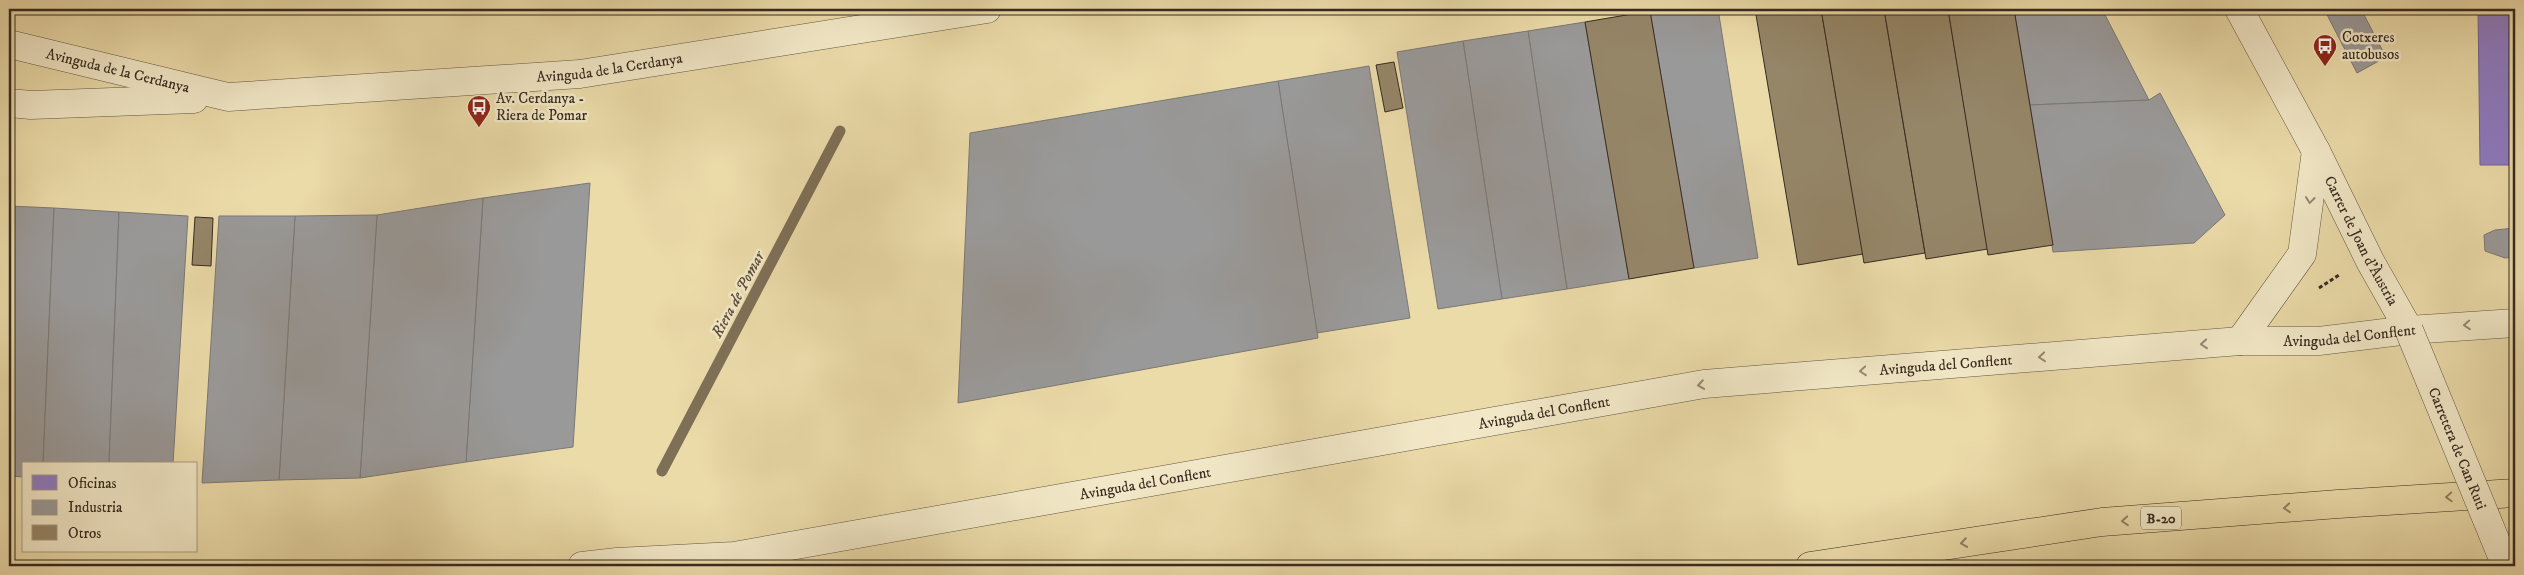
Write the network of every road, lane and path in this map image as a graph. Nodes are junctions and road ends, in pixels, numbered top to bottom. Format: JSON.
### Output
{"nodes":[{"id":1,"x":987,"y":9,"type":"edge"},
{"id":2,"x":2239,"y":9,"type":"edge"},
{"id":3,"x":9,"y":44,"type":"edge"},
{"id":4,"x":228,"y":97,"type":"junction"},
{"id":5,"x":9,"y":103,"type":"edge"},
{"id":6,"x":2316,"y":151,"type":"junction"},
{"id":7,"x":2339,"y":275,"type":"dead end"},
{"id":8,"x":2316,"y":290,"type":"dead end"},
{"id":9,"x":2515,"y":323,"type":"edge"},
{"id":10,"x":2409,"y":330,"type":"junction"},
{"id":11,"x":2240,"y":341,"type":"junction"},
{"id":12,"x":2515,"y":493,"type":"edge"},
{"id":13,"x":582,"y":566,"type":"edge"},
{"id":14,"x":1810,"y":566,"type":"edge"},
{"id":15,"x":2506,"y":566,"type":"edge"}],
"edges":[{"from":1,"to":4,"type":"street","name":"Avinguda de la Cerdanya"},
{"from":2,"to":6,"type":"street","name":"Carrer de Joan d'Àustria"},
{"from":3,"to":4,"type":"street","name":"Avinguda de la Cerdanya"},
{"from":4,"to":5,"type":"street","name":"Avinguda de la Cerdanya"},
{"from":6,"to":10,"type":"street","name":"Carrer de Joan d'Àustria"},
{"from":6,"to":11,"type":"street","name":"Carrer de Joan d'Àustria","one_way":true},
{"from":7,"to":8,"type":"path"},
{"from":9,"to":10,"type":"street","name":"Avinguda del Conflent","one_way":true},
{"from":10,"to":11,"type":"street","name":"Avinguda del Conflent"},
{"from":10,"to":15,"type":"street","name":"Carretera de Can Ruti","bridge":true},
{"from":11,"to":13,"type":"street","name":"Avinguda del Conflent","one_way":true},
{"from":12,"to":14,"type":"highway","number":"B-20","one_way":true}]}
